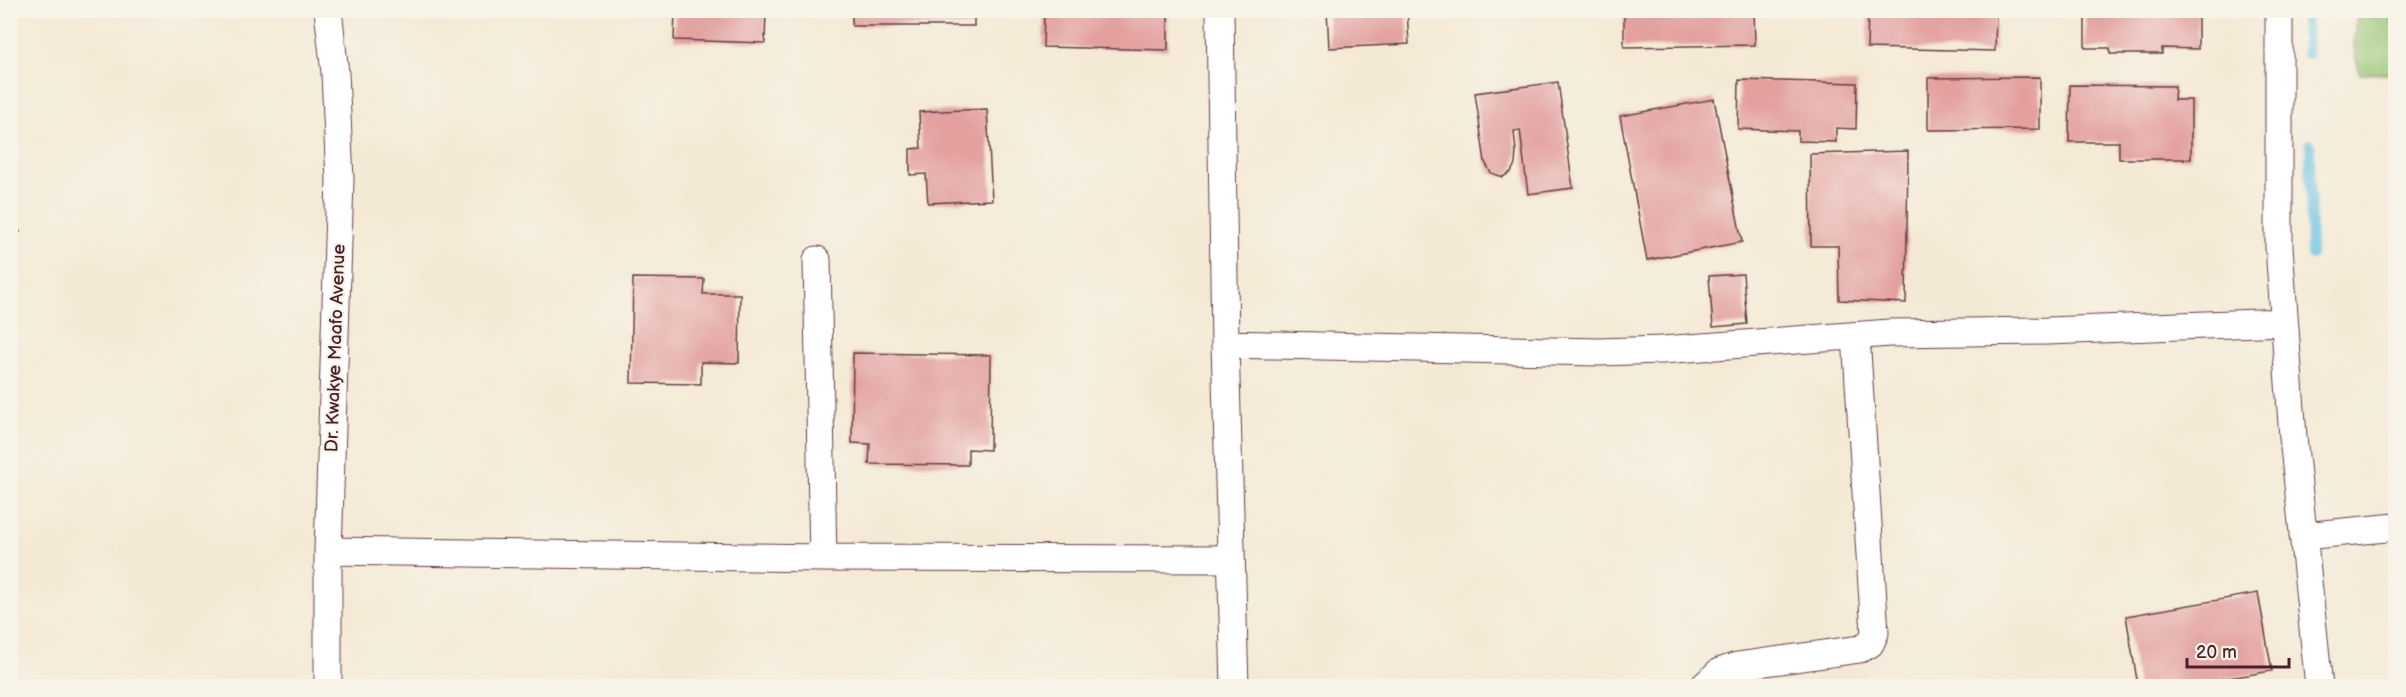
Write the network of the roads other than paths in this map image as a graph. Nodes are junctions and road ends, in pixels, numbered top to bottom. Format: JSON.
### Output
{"nodes":[{"id":1,"x":328,"y":10,"type":"edge"},
{"id":2,"x":1220,"y":10,"type":"edge"},
{"id":3,"x":2279,"y":10,"type":"edge"},
{"id":4,"x":818,"y":260,"type":"dead end"},
{"id":5,"x":2284,"y":322,"type":"junction"},
{"id":6,"x":1856,"y":336,"type":"junction"},
{"id":7,"x":1225,"y":344,"type":"junction"},
{"id":8,"x":2396,"y":527,"type":"edge"},
{"id":9,"x":2303,"y":536,"type":"junction"},
{"id":10,"x":328,"y":551,"type":"junction"},
{"id":11,"x":824,"y":558,"type":"junction"},
{"id":12,"x":1231,"y":559,"type":"junction"},
{"id":13,"x":328,"y":687,"type":"edge"},
{"id":14,"x":1235,"y":687,"type":"edge"},
{"id":15,"x":1704,"y":687,"type":"edge"},
{"id":16,"x":2319,"y":687,"type":"edge"}],
"edges":[{"from":1,"to":10,"type":"street","name":"Dr. Kwakye Maafo Avenue"},
{"from":2,"to":7,"type":"street"},
{"from":3,"to":5,"type":"street"},
{"from":4,"to":11,"type":"street"},
{"from":5,"to":6,"type":"street"},
{"from":5,"to":9,"type":"street"},
{"from":6,"to":7,"type":"street"},
{"from":6,"to":15,"type":"street"},
{"from":7,"to":12,"type":"street"},
{"from":8,"to":9,"type":"street"},
{"from":9,"to":16,"type":"street"},
{"from":10,"to":11,"type":"street"},
{"from":10,"to":13,"type":"street","name":"Dr. Kwakye Maafo Avenue"},
{"from":11,"to":12,"type":"street"},
{"from":12,"to":14,"type":"street"}]}
